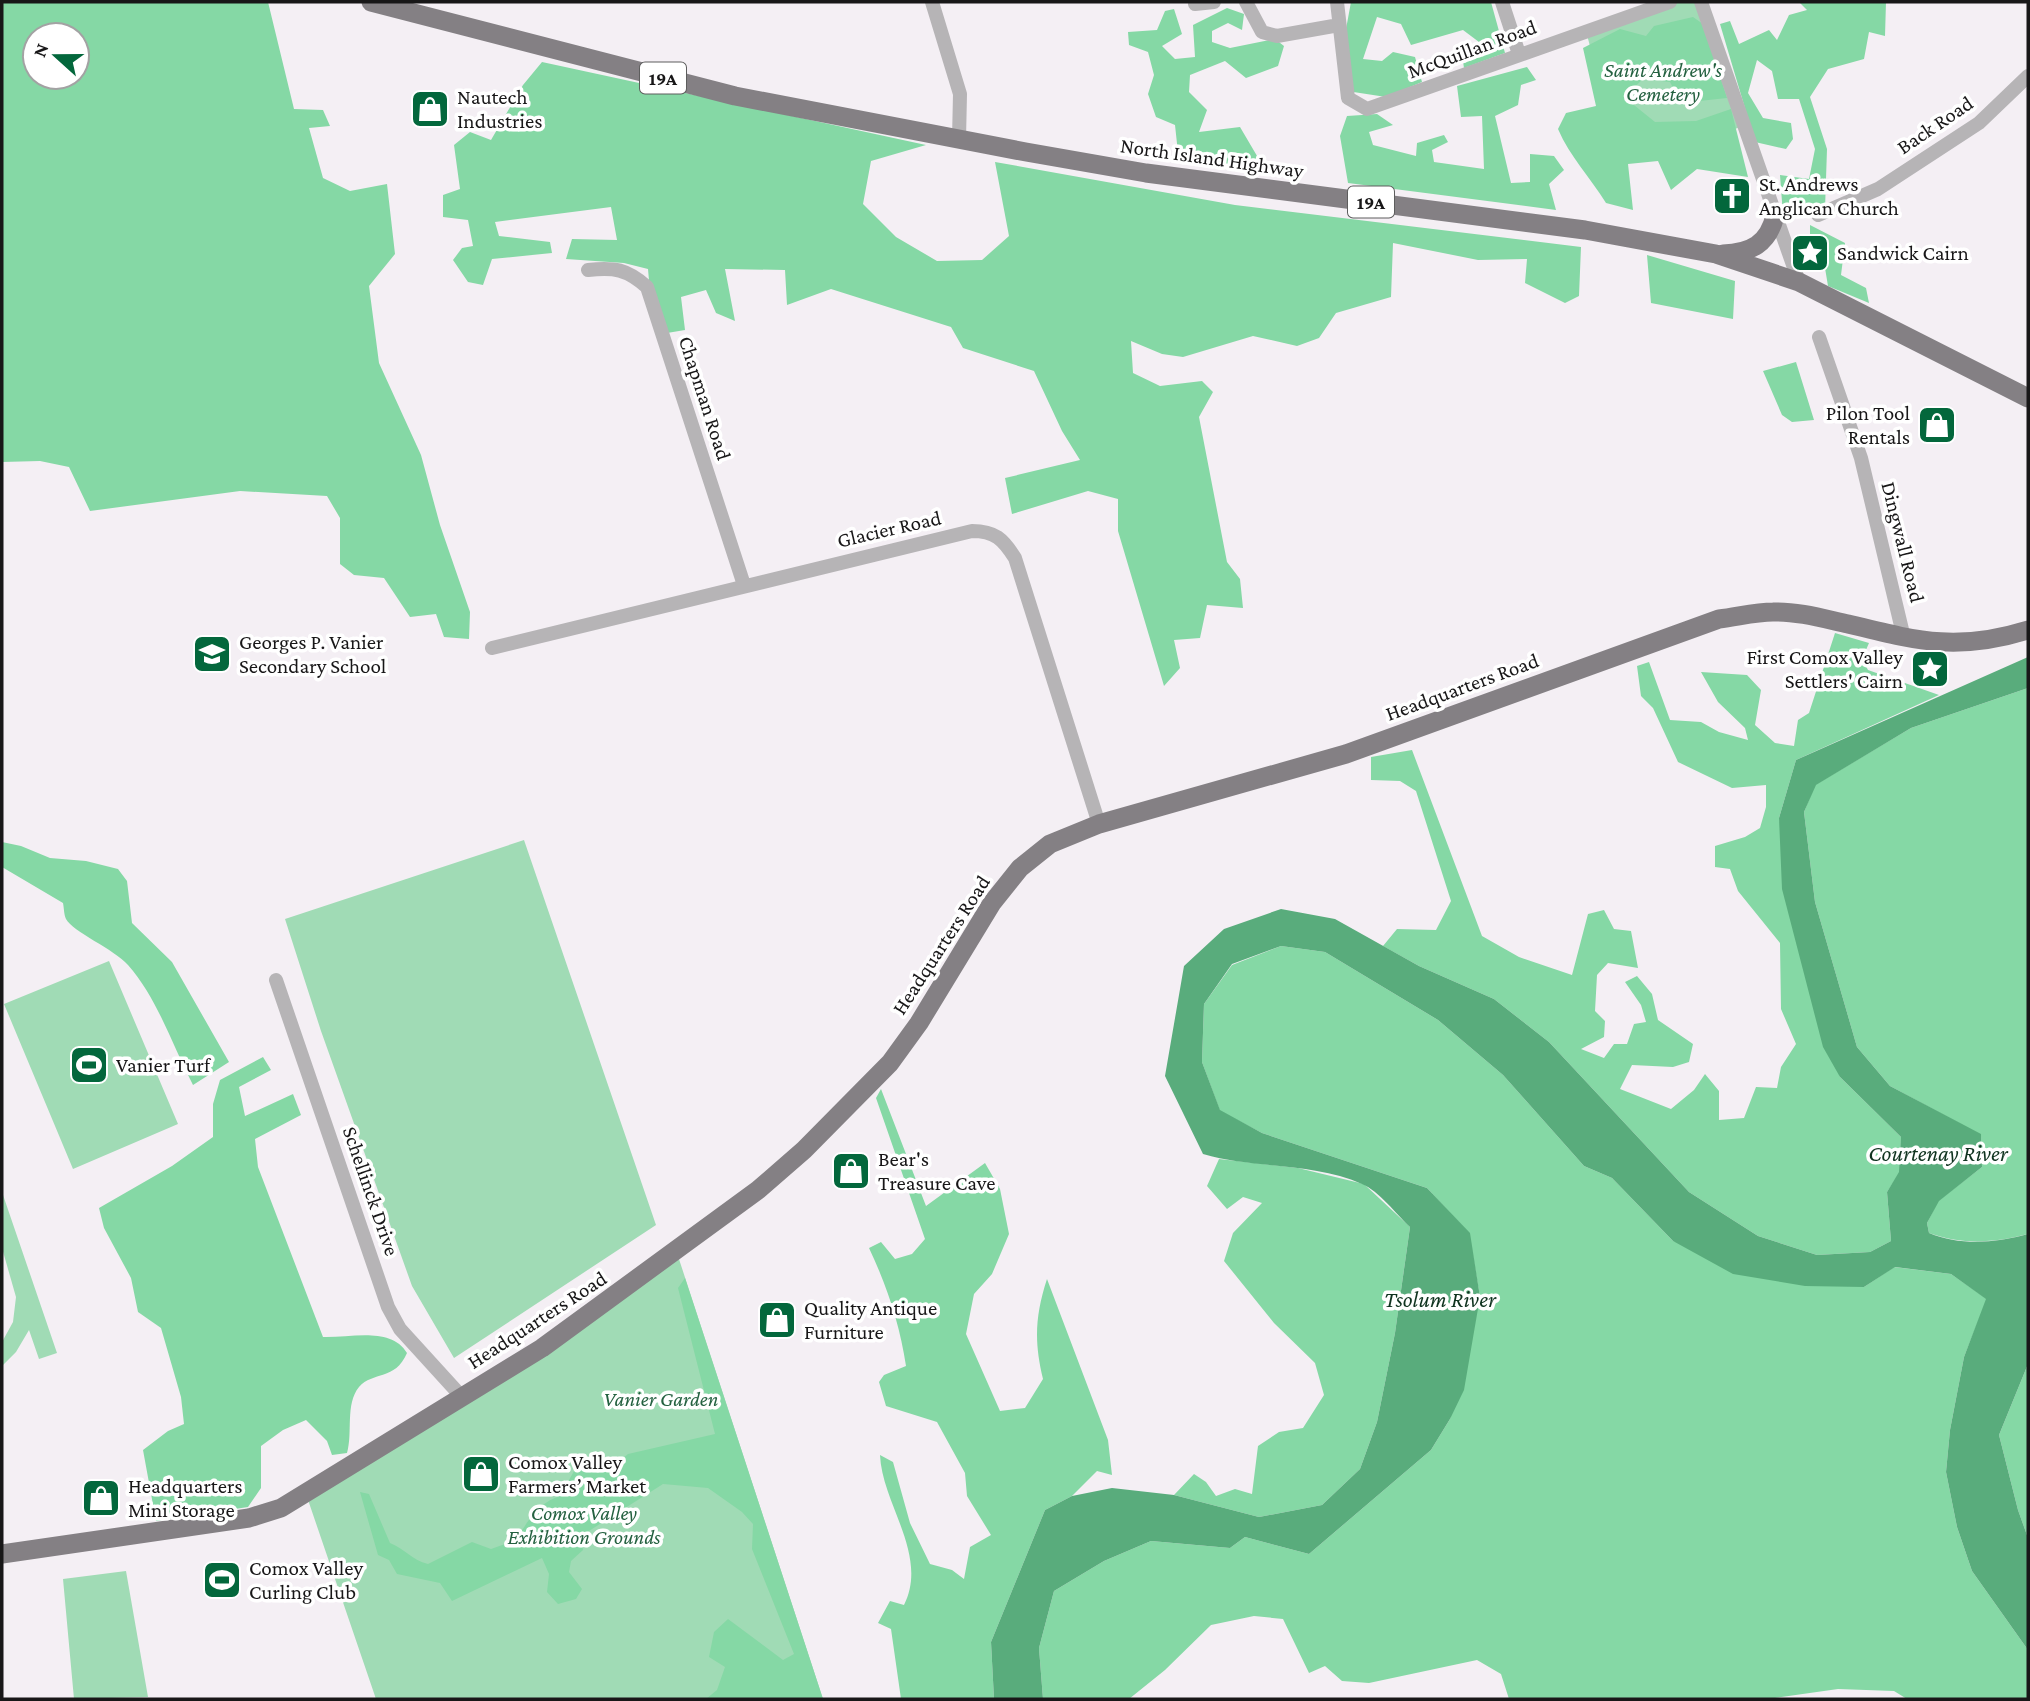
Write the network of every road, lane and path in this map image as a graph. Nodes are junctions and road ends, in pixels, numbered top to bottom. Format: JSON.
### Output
{"nodes":[{"id":1,"x":371,"y":2,"type":"edge"},
{"id":2,"x":932,"y":2,"type":"edge"},
{"id":3,"x":1214,"y":2,"type":"edge"},
{"id":4,"x":1246,"y":2,"type":"edge"},
{"id":5,"x":1337,"y":2,"type":"edge"},
{"id":6,"x":1502,"y":2,"type":"edge"},
{"id":7,"x":1670,"y":2,"type":"edge"},
{"id":8,"x":1701,"y":2,"type":"edge"},
{"id":9,"x":1195,"y":4,"type":"dead end"},
{"id":10,"x":1339,"y":25,"type":"junction"},
{"id":11,"x":1519,"y":54,"type":"junction"},
{"id":12,"x":2028,"y":76,"type":"edge"},
{"id":13,"x":959,"y":139,"type":"junction"},
{"id":14,"x":1818,"y":215,"type":"dead end"},
{"id":15,"x":1775,"y":216,"type":"junction"},
{"id":16,"x":1716,"y":254,"type":"junction"},
{"id":17,"x":588,"y":270,"type":"dead end"},
{"id":18,"x":1799,"y":282,"type":"junction"},
{"id":19,"x":1819,"y":337,"type":"dead end"},
{"id":20,"x":2028,"y":398,"type":"edge"},
{"id":21,"x":744,"y":585,"type":"junction"},
{"id":22,"x":2028,"y":630,"type":"edge"},
{"id":23,"x":1904,"y":638,"type":"junction"},
{"id":24,"x":492,"y":648,"type":"dead end"},
{"id":25,"x":1099,"y":824,"type":"junction"},
{"id":26,"x":276,"y":980,"type":"dead end"},
{"id":27,"x":461,"y":1396,"type":"junction"},
{"id":28,"x":2,"y":1554,"type":"edge"}],
"edges":[{"from":1,"to":13,"type":"main road","name":"North Island Highway","number":"19A"},
{"from":2,"to":13,"type":"street"},
{"from":3,"to":9,"type":"street"},
{"from":4,"to":10,"type":"street"},
{"from":5,"to":10,"type":"street"},
{"from":6,"to":11,"type":"street"},
{"from":7,"to":11,"type":"street","name":"McQuillan Road"},
{"from":8,"to":15,"type":"street"},
{"from":10,"to":11,"type":"street","name":"McQuillan Road"},
{"from":12,"to":14,"type":"street","name":"Back Road"},
{"from":13,"to":16,"type":"main road","name":"North Island Highway","number":"19A"},
{"from":15,"to":16,"type":"main road"},
{"from":15,"to":18,"type":"street"},
{"from":16,"to":18,"type":"main road","name":"North Island Highway","number":"19A"},
{"from":17,"to":21,"type":"street","name":"Chapman Road"},
{"from":18,"to":20,"type":"main road","name":"North Island Highway","number":"19A"},
{"from":19,"to":23,"type":"street","name":"Dingwall Road"},
{"from":21,"to":24,"type":"street","name":"Glacier Road"},
{"from":21,"to":25,"type":"street","name":"Glacier Road"},
{"from":22,"to":23,"type":"main road","name":"Headquarters Road"},
{"from":23,"to":25,"type":"main road","name":"Headquarters Road"},
{"from":25,"to":27,"type":"main road","name":"Headquarters Road"},
{"from":26,"to":27,"type":"street","name":"Schellinck Drive"},
{"from":27,"to":28,"type":"main road","name":"Headquarters Road"}]}
